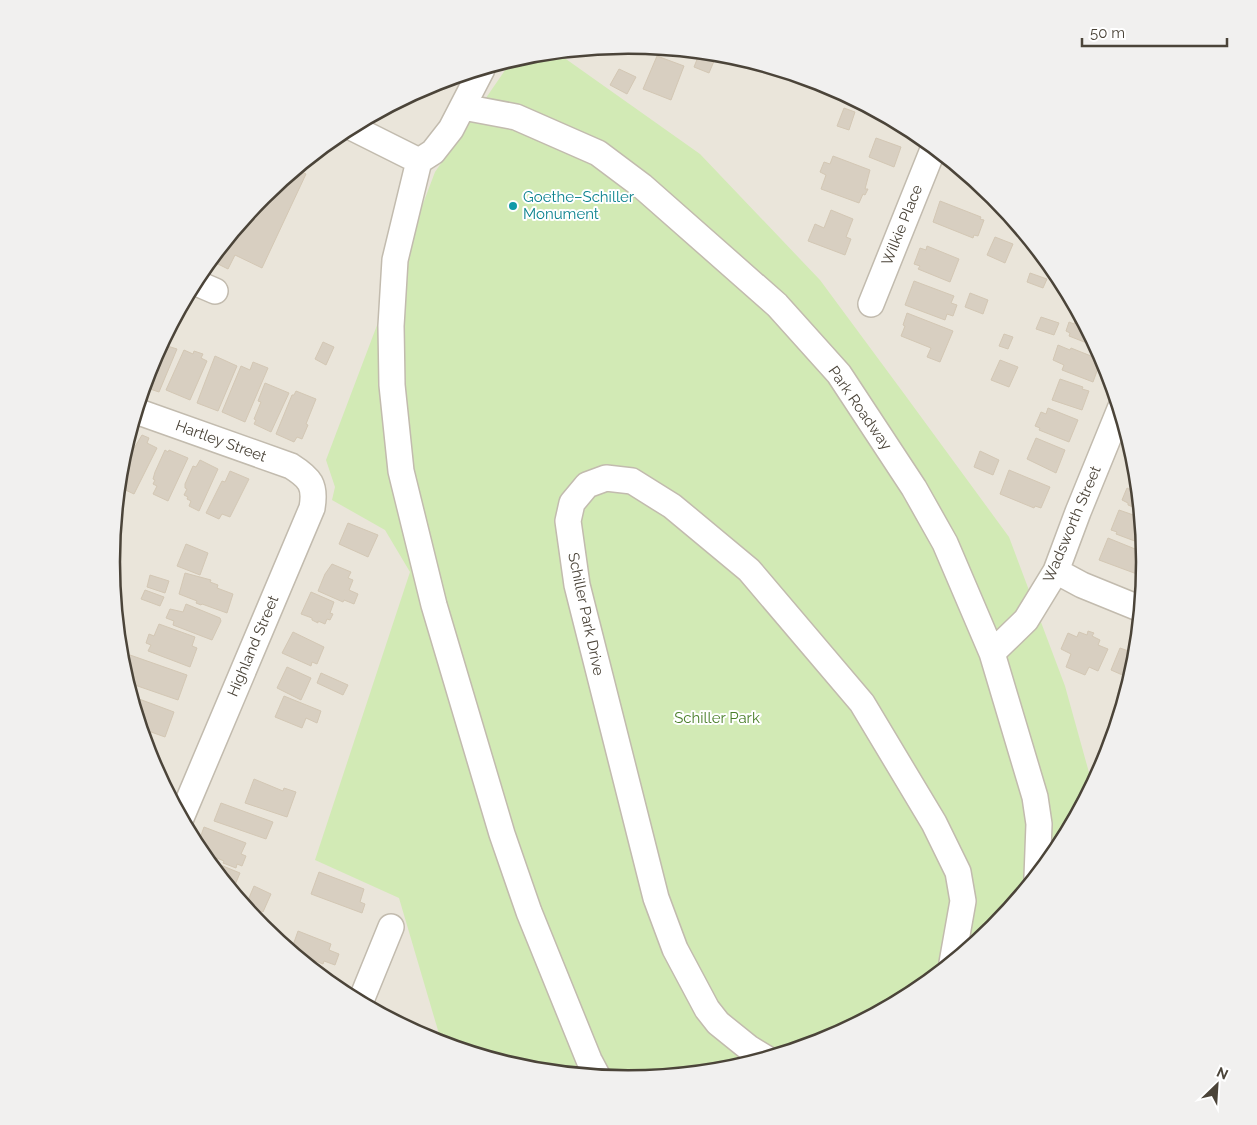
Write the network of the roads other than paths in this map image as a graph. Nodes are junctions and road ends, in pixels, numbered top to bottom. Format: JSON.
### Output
{"nodes":[{"id":1,"x":478,"y":77,"type":"edge"},
{"id":2,"x":463,"y":107,"type":"junction"},
{"id":3,"x":359,"y":131,"type":"edge"},
{"id":4,"x":931,"y":154,"type":"edge"},
{"id":5,"x":419,"y":161,"type":"junction"},
{"id":6,"x":871,"y":304,"type":"dead end"},
{"id":7,"x":143,"y":413,"type":"edge"},
{"id":8,"x":1116,"y":419,"type":"edge"},
{"id":9,"x":304,"y":474,"type":"joint"},
{"id":10,"x":1056,"y":571,"type":"junction"},
{"id":11,"x":1135,"y":606,"type":"edge"},
{"id":12,"x":992,"y":653,"type":"junction"},
{"id":13,"x":184,"y":810,"type":"edge"},
{"id":14,"x":1037,"y":865,"type":"edge"},
{"id":15,"x":390,"y":927,"type":"dead end"},
{"id":16,"x":954,"y":953,"type":"edge"},
{"id":17,"x":363,"y":996,"type":"edge"},
{"id":18,"x":759,"y":1054,"type":"edge"},
{"id":19,"x":594,"y":1070,"type":"edge"}],
"edges":[{"from":1,"to":2,"type":"street"},
{"from":2,"to":5,"type":"street"},
{"from":2,"to":12,"type":"street","name":"Park Roadway"},
{"from":3,"to":5,"type":"street"},
{"from":4,"to":6,"type":"street","name":"Wilkie Place"},
{"from":5,"to":19,"type":"street"},
{"from":7,"to":9,"type":"street","name":"Hartley Street"},
{"from":8,"to":10,"type":"street","name":"Wadsworth Street"},
{"from":9,"to":13,"type":"street","name":"Highland Street"},
{"from":10,"to":11,"type":"street"},
{"from":10,"to":12,"type":"street","name":"Wadsworth Street"},
{"from":12,"to":14,"type":"street","name":"Park Roadway"},
{"from":15,"to":17,"type":"street"},
{"from":16,"to":18,"type":"street","name":"Schiller Park Drive"}]}
